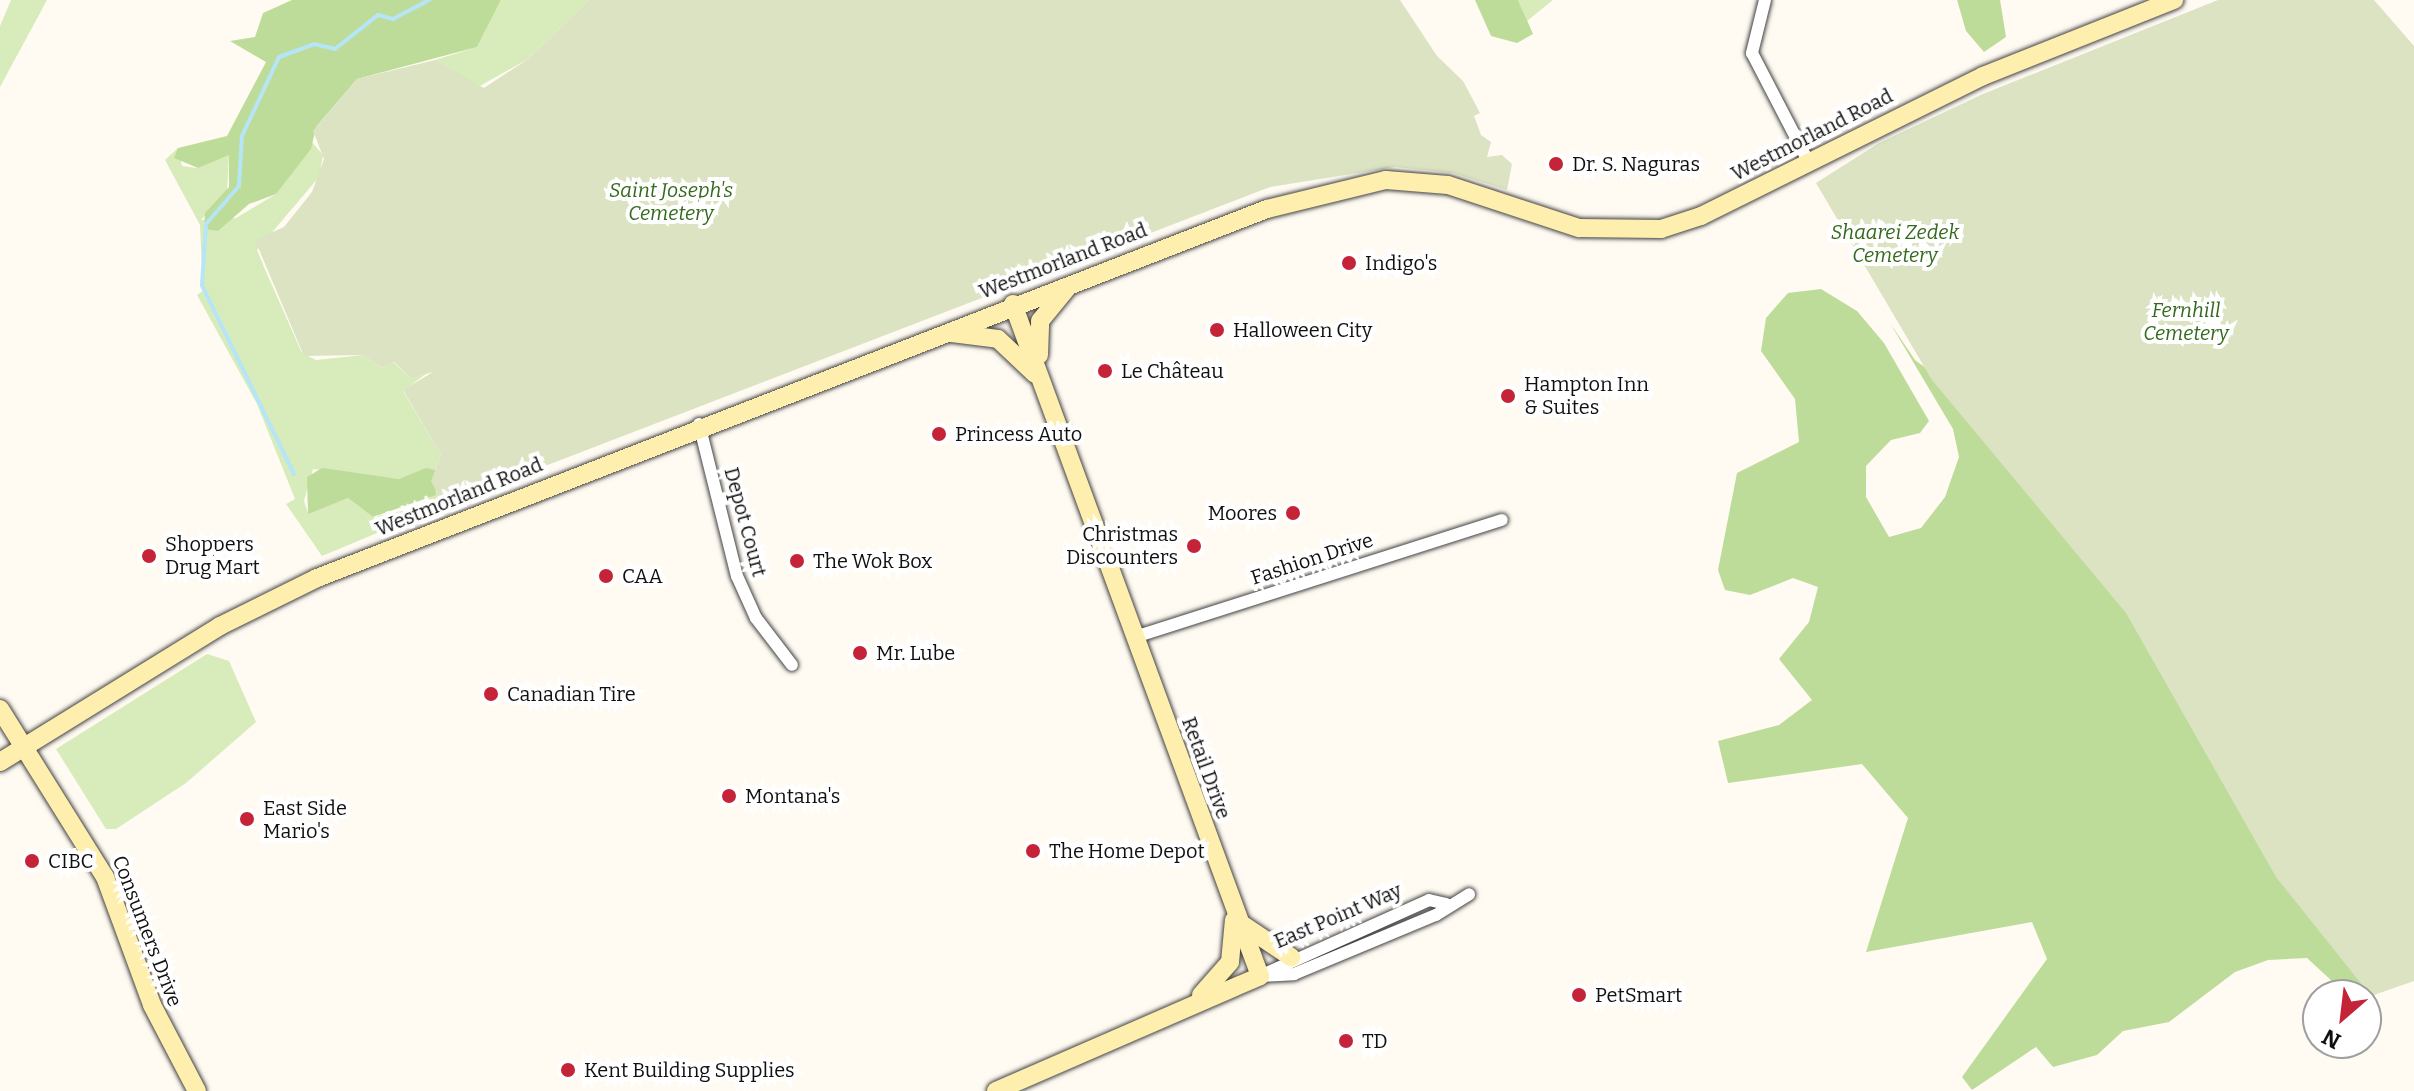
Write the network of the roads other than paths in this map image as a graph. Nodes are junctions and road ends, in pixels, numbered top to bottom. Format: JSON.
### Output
{"nodes":[{"id":1,"x":1765,"y":0,"type":"edge"},
{"id":2,"x":2174,"y":0,"type":"edge"},
{"id":3,"x":1809,"y":163,"type":"junction"},
{"id":4,"x":1078,"y":279,"type":"junction"},
{"id":5,"x":1013,"y":304,"type":"junction"},
{"id":6,"x":934,"y":334,"type":"junction"},
{"id":7,"x":1042,"y":382,"type":"junction"},
{"id":8,"x":699,"y":424,"type":"junction"},
{"id":9,"x":1502,"y":520,"type":"dead end"},
{"id":10,"x":1135,"y":637,"type":"junction"},
{"id":11,"x":792,"y":665,"type":"dead end"},
{"id":12,"x":0,"y":709,"type":"edge"},
{"id":13,"x":24,"y":746,"type":"junction"},
{"id":14,"x":0,"y":762,"type":"edge"},
{"id":15,"x":1469,"y":894,"type":"dead end"},
{"id":16,"x":1447,"y":904,"type":"junction"},
{"id":17,"x":1235,"y":913,"type":"junction"},
{"id":18,"x":1291,"y":957,"type":"junction"},
{"id":19,"x":1260,"y":976,"type":"junction"},
{"id":20,"x":1188,"y":1005,"type":"junction"},
{"id":21,"x":197,"y":1091,"type":"edge"},
{"id":22,"x":996,"y":1091,"type":"edge"}],
"edges":[{"from":1,"to":3,"type":"street"},
{"from":2,"to":3,"type":"street","name":"Westmorland Road"},
{"from":3,"to":4,"type":"street","name":"Westmorland Road"},
{"from":4,"to":5,"type":"street","name":"Westmorland Road"},
{"from":4,"to":7,"type":"street"},
{"from":5,"to":6,"type":"street","name":"Westmorland Road"},
{"from":5,"to":7,"type":"street","name":"Retail Drive"},
{"from":6,"to":7,"type":"street"},
{"from":6,"to":8,"type":"street","name":"Westmorland Road"},
{"from":7,"to":10,"type":"street","name":"Retail Drive"},
{"from":8,"to":11,"type":"street","name":"Depot Court"},
{"from":8,"to":13,"type":"street","name":"Westmorland Road"},
{"from":9,"to":10,"type":"street","name":"Fashion Drive"},
{"from":10,"to":17,"type":"street","name":"Retail Drive"},
{"from":12,"to":13,"type":"street","name":"Consumers Drive"},
{"from":13,"to":14,"type":"street","name":"Westmorland Road"},
{"from":13,"to":21,"type":"street","name":"Consumers Drive"},
{"from":15,"to":16,"type":"street","name":"East Point Way"},
{"from":16,"to":18,"type":"street","name":"East Point Way"},
{"from":16,"to":19,"type":"street","name":"East Point Way"},
{"from":17,"to":18,"type":"street"},
{"from":17,"to":19,"type":"street","name":"Retail Drive"},
{"from":17,"to":20,"type":"street"},
{"from":18,"to":19,"type":"street","name":"East Point Way"},
{"from":19,"to":20,"type":"street"},
{"from":20,"to":22,"type":"street"}]}
